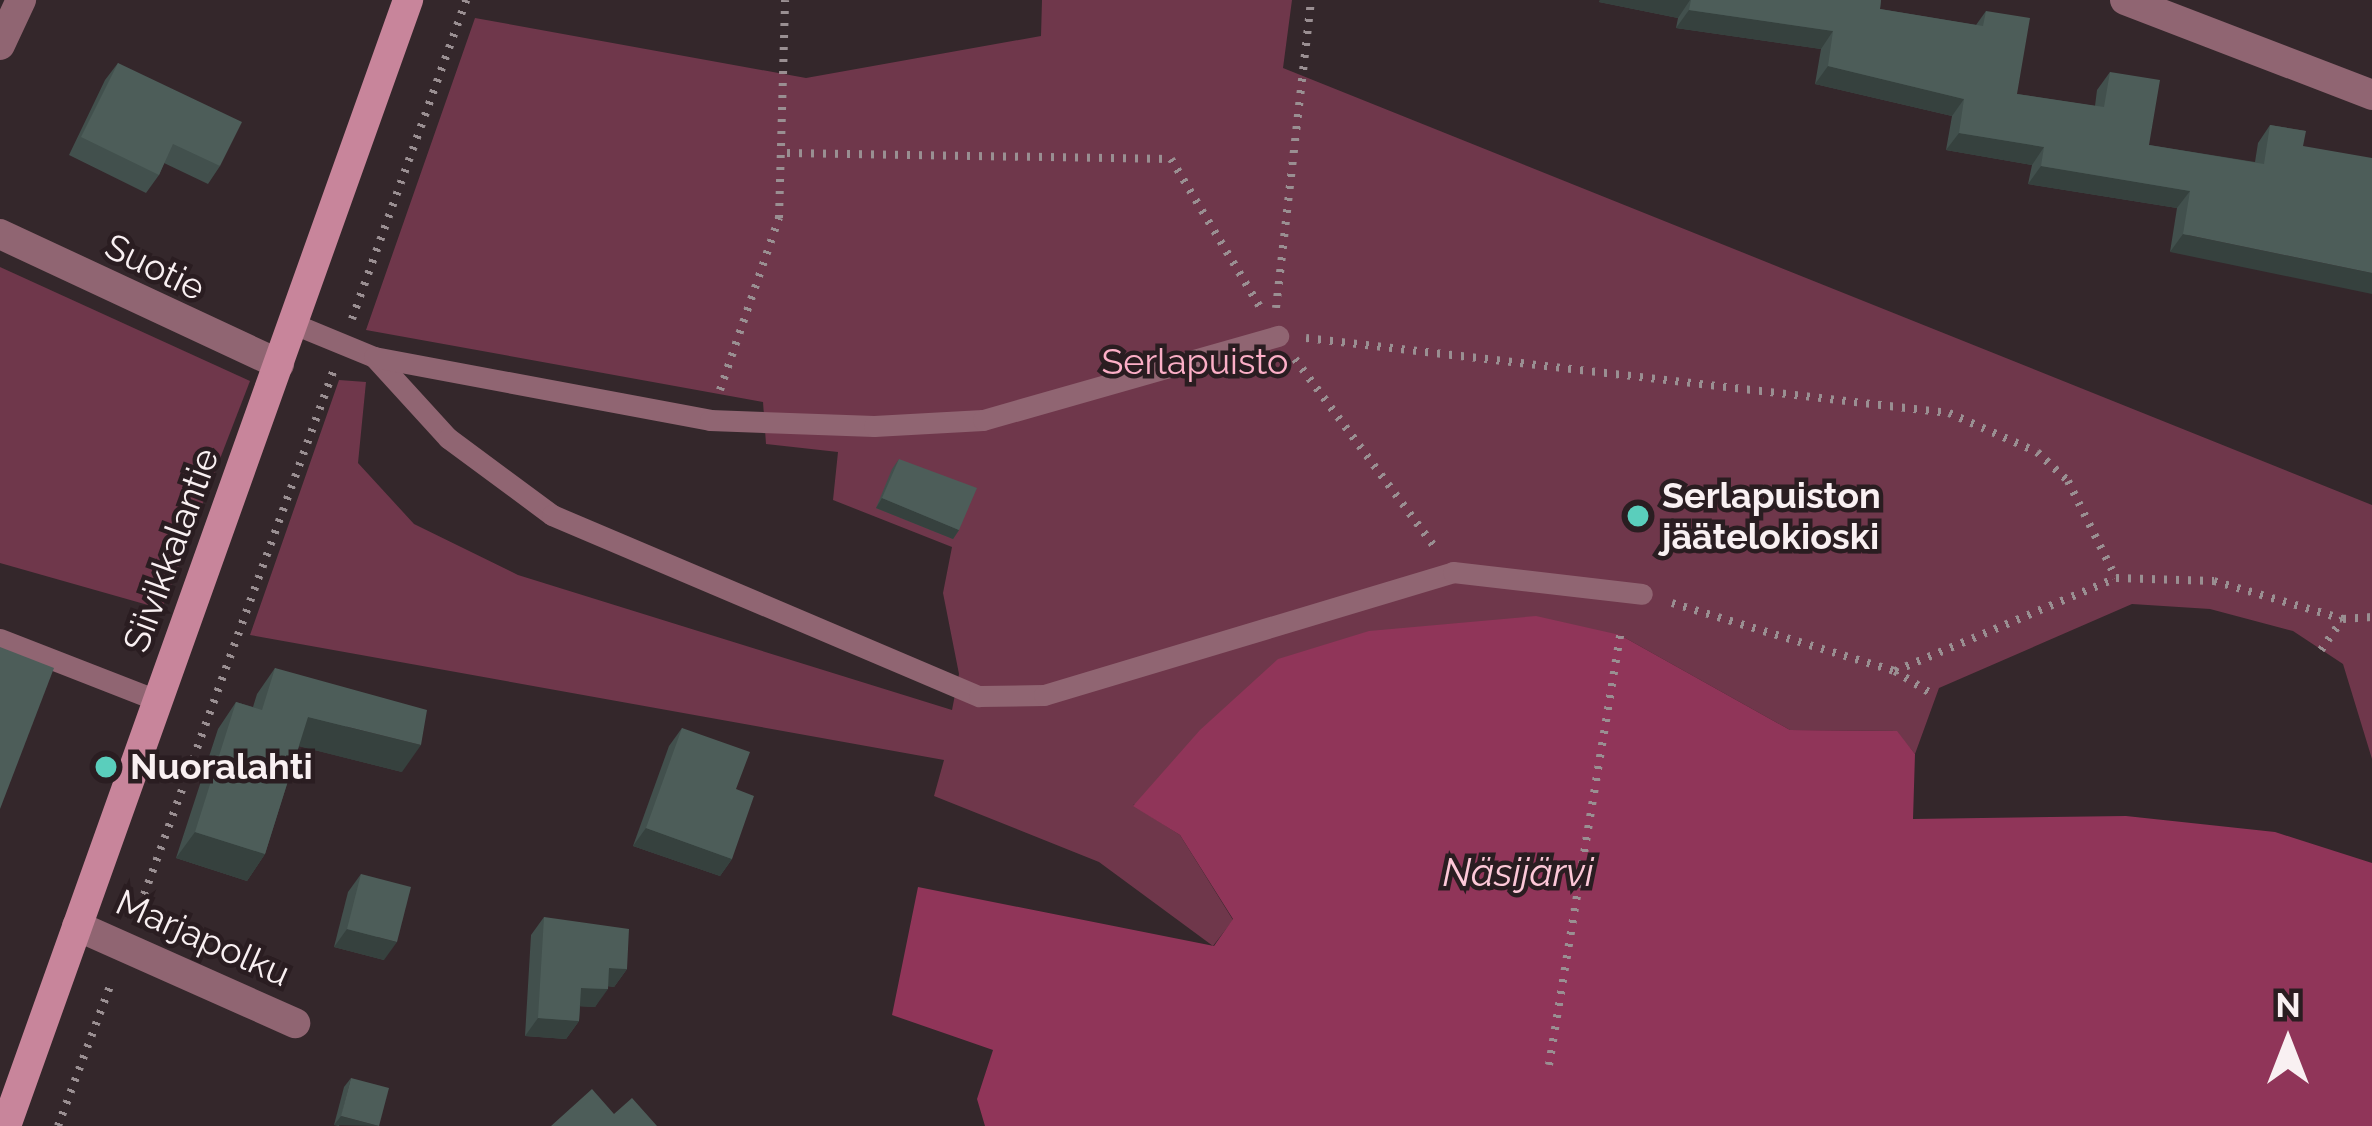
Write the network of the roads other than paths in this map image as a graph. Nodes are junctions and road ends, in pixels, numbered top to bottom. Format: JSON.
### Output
{"nodes":[{"id":1,"x":21,"y":0,"type":"edge"},
{"id":2,"x":408,"y":0,"type":"edge"},
{"id":3,"x":2125,"y":0,"type":"edge"},
{"id":4,"x":0,"y":45,"type":"edge"},
{"id":5,"x":2372,"y":95,"type":"edge"},
{"id":6,"x":0,"y":234,"type":"edge"},
{"id":7,"x":294,"y":324,"type":"junction"},
{"id":8,"x":1278,"y":336,"type":"road end"},
{"id":9,"x":374,"y":357,"type":"junction"},
{"id":10,"x":279,"y":364,"type":"junction"},
{"id":11,"x":1642,"y":594,"type":"road end"},
{"id":12,"x":0,"y":639,"type":"edge"},
{"id":13,"x":159,"y":701,"type":"junction"},
{"id":14,"x":77,"y":926,"type":"junction"},
{"id":15,"x":296,"y":1023,"type":"dead end"},
{"id":16,"x":6,"y":1126,"type":"edge"}],
"edges":[{"from":1,"to":4,"type":"street"},
{"from":2,"to":7,"type":"main road","name":"Siivikkalantie"},
{"from":3,"to":5,"type":"street"},
{"from":6,"to":10,"type":"street","name":"Suotie"},
{"from":7,"to":9,"type":"lane"},
{"from":7,"to":10,"type":"main road","name":"Siivikkalantie"},
{"from":8,"to":9,"type":"lane"},
{"from":9,"to":11,"type":"lane"},
{"from":10,"to":13,"type":"main road","name":"Siivikkalantie"},
{"from":12,"to":13,"type":"lane"},
{"from":13,"to":14,"type":"main road","name":"Siivikkalantie"},
{"from":14,"to":15,"type":"street","name":"Marjapolku"},
{"from":14,"to":16,"type":"main road","name":"Siivikkalantie"}]}
